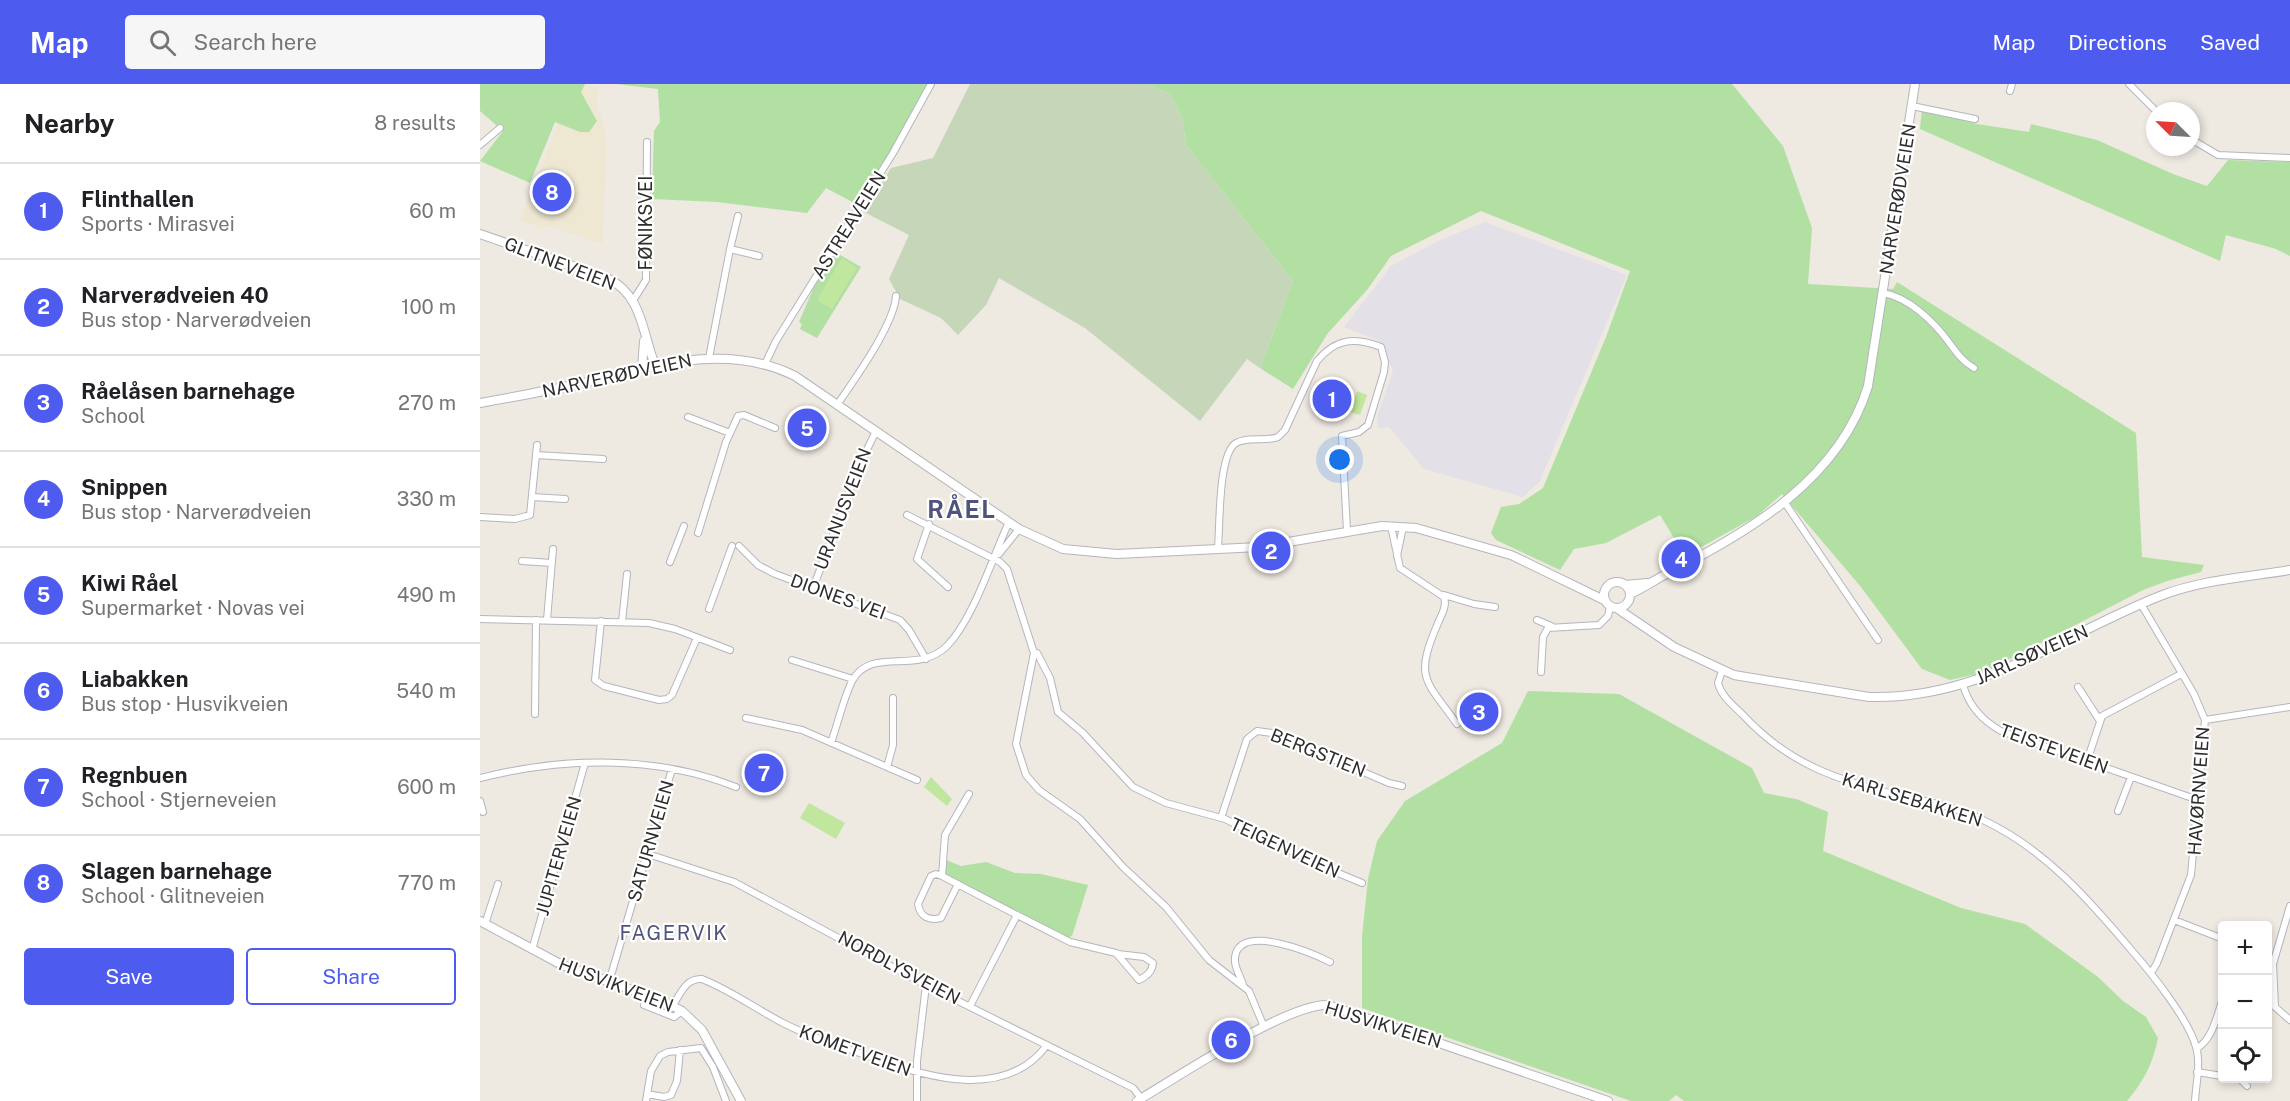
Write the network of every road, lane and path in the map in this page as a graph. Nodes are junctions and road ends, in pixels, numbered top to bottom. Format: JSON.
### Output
{"nodes":[{"id":1,"x":931,"y":84,"type":"edge"},
{"id":2,"x":1915,"y":84,"type":"edge"},
{"id":3,"x":2129,"y":84,"type":"edge"},
{"id":4,"x":2147,"y":102,"type":"edge"},
{"id":5,"x":1912,"y":106,"type":"junction"},
{"id":6,"x":1975,"y":119,"type":"dead end"},
{"id":7,"x":500,"y":128,"type":"dead end"},
{"id":8,"x":646,"y":142,"type":"dead end"},
{"id":9,"x":2200,"y":144,"type":"edge"},
{"id":10,"x":480,"y":145,"type":"edge"},
{"id":11,"x":2290,"y":158,"type":"edge"},
{"id":12,"x":738,"y":216,"type":"dead end"},
{"id":13,"x":480,"y":234,"type":"edge"},
{"id":14,"x":730,"y":249,"type":"junction"},
{"id":15,"x":759,"y":256,"type":"dead end"},
{"id":16,"x":1883,"y":293,"type":"junction"},
{"id":17,"x":896,"y":296,"type":"dead end"},
{"id":18,"x":634,"y":299,"type":"junction"},
{"id":19,"x":645,"y":337,"type":"junction"},
{"id":20,"x":710,"y":358,"type":"junction"},
{"id":21,"x":765,"y":364,"type":"junction"},
{"id":22,"x":655,"y":365,"type":"junction"},
{"id":23,"x":642,"y":368,"type":"junction"},
{"id":24,"x":1974,"y":368,"type":"dead end"},
{"id":25,"x":480,"y":403,"type":"edge"},
{"id":26,"x":837,"y":405,"type":"junction"},
{"id":27,"x":688,"y":417,"type":"dead end"},
{"id":28,"x":775,"y":428,"type":"dead end"},
{"id":29,"x":876,"y":431,"type":"junction"},
{"id":30,"x":730,"y":433,"type":"junction"},
{"id":31,"x":537,"y":445,"type":"dead end"},
{"id":32,"x":536,"y":455,"type":"junction"},
{"id":33,"x":603,"y":459,"type":"dead end"},
{"id":34,"x":533,"y":497,"type":"junction"},
{"id":35,"x":565,"y":499,"type":"dead end"},
{"id":36,"x":1785,"y":503,"type":"junction"},
{"id":37,"x":907,"y":515,"type":"dead end"},
{"id":38,"x":480,"y":517,"type":"edge"},
{"id":39,"x":1009,"y":522,"type":"junction"},
{"id":40,"x":929,"y":524,"type":"junction"},
{"id":41,"x":684,"y":526,"type":"dead end"},
{"id":42,"x":1391,"y":526,"type":"junction"},
{"id":43,"x":1403,"y":527,"type":"junction"},
{"id":44,"x":1019,"y":529,"type":"junction"},
{"id":45,"x":1347,"y":531,"type":"junction"},
{"id":46,"x":698,"y":533,"type":"dead end"},
{"id":47,"x":1218,"y":547,"type":"junction"},
{"id":48,"x":553,"y":549,"type":"dead end"},
{"id":49,"x":995,"y":559,"type":"junction"},
{"id":50,"x":1396,"y":560,"type":"junction"},
{"id":51,"x":522,"y":561,"type":"dead end"},
{"id":52,"x":670,"y":562,"type":"dead end"},
{"id":53,"x":552,"y":563,"type":"junction"},
{"id":54,"x":2290,"y":570,"type":"edge"},
{"id":55,"x":627,"y":574,"type":"dead end"},
{"id":56,"x":1647,"y":583,"type":"junction"},
{"id":57,"x":1625,"y":585,"type":"junction"},
{"id":58,"x":948,"y":587,"type":"dead end"},
{"id":59,"x":1606,"y":587,"type":"junction"},
{"id":60,"x":813,"y":588,"type":"junction"},
{"id":61,"x":1586,"y":591,"type":"junction"},
{"id":62,"x":1444,"y":595,"type":"junction"},
{"id":63,"x":1629,"y":598,"type":"junction"},
{"id":64,"x":2141,"y":604,"type":"junction"},
{"id":65,"x":1611,"y":605,"type":"junction"},
{"id":66,"x":1495,"y":607,"type":"dead end"},
{"id":67,"x":709,"y":609,"type":"dead end"},
{"id":68,"x":480,"y":619,"type":"edge"},
{"id":69,"x":536,"y":620,"type":"junction"},
{"id":70,"x":547,"y":620,"type":"junction"},
{"id":71,"x":1537,"y":620,"type":"dead end"},
{"id":72,"x":601,"y":621,"type":"junction"},
{"id":73,"x":1638,"y":621,"type":"junction"},
{"id":74,"x":622,"y":622,"type":"junction"},
{"id":75,"x":1551,"y":626,"type":"junction"},
{"id":76,"x":697,"y":638,"type":"junction"},
{"id":77,"x":1878,"y":640,"type":"dead end"},
{"id":78,"x":730,"y":650,"type":"dead end"},
{"id":79,"x":1034,"y":653,"type":"junction"},
{"id":80,"x":926,"y":659,"type":"junction"},
{"id":81,"x":792,"y":660,"type":"dead end"},
{"id":82,"x":1722,"y":671,"type":"junction"},
{"id":83,"x":1541,"y":672,"type":"dead end"},
{"id":84,"x":2181,"y":674,"type":"junction"},
{"id":85,"x":853,"y":679,"type":"junction"},
{"id":86,"x":1963,"y":685,"type":"junction"},
{"id":87,"x":2078,"y":687,"type":"dead end"},
{"id":88,"x":893,"y":698,"type":"dead end"},
{"id":89,"x":2290,"y":708,"type":"edge"},
{"id":90,"x":535,"y":714,"type":"dead end"},
{"id":91,"x":746,"y":718,"type":"dead end"},
{"id":92,"x":2205,"y":720,"type":"junction"},
{"id":93,"x":2100,"y":721,"type":"junction"},
{"id":94,"x":1457,"y":724,"type":"dead end"},
{"id":95,"x":831,"y":742,"type":"junction"},
{"id":96,"x":2087,"y":761,"type":"junction"},
{"id":97,"x":585,"y":763,"type":"junction"},
{"id":98,"x":887,"y":767,"type":"junction"},
{"id":99,"x":672,"y":769,"type":"junction"},
{"id":100,"x":2131,"y":777,"type":"junction"},
{"id":101,"x":480,"y":778,"type":"edge"},
{"id":102,"x":917,"y":780,"type":"dead end"},
{"id":103,"x":1402,"y":786,"type":"dead end"},
{"id":104,"x":736,"y":787,"type":"dead end"},
{"id":105,"x":969,"y":794,"type":"dead end"},
{"id":106,"x":2198,"y":800,"type":"junction"},
{"id":107,"x":480,"y":801,"type":"edge"},
{"id":108,"x":2118,"y":811,"type":"dead end"},
{"id":109,"x":483,"y":812,"type":"dead end"},
{"id":110,"x":1221,"y":818,"type":"junction"},
{"id":111,"x":648,"y":854,"type":"junction"},
{"id":112,"x":942,"y":876,"type":"junction"},
{"id":113,"x":1362,"y":883,"type":"dead end"},
{"id":114,"x":498,"y":884,"type":"dead end"},
{"id":115,"x":958,"y":884,"type":"junction"},
{"id":116,"x":2290,"y":906,"type":"edge"},
{"id":117,"x":1017,"y":915,"type":"junction"},
{"id":118,"x":2174,"y":920,"type":"junction"},
{"id":119,"x":483,"y":922,"type":"edge"},
{"id":120,"x":2218,"y":937,"type":"dead end"},
{"id":121,"x":531,"y":950,"type":"junction"},
{"id":122,"x":1118,"y":954,"type":"junction"},
{"id":123,"x":1330,"y":962,"type":"dead end"},
{"id":124,"x":2151,"y":973,"type":"junction"},
{"id":125,"x":609,"y":982,"type":"junction"},
{"id":126,"x":926,"y":985,"type":"junction"},
{"id":127,"x":1243,"y":985,"type":"junction"},
{"id":128,"x":644,"y":1005,"type":"dead end"},
{"id":129,"x":673,"y":1005,"type":"junction"},
{"id":130,"x":970,"y":1006,"type":"junction"},
{"id":131,"x":682,"y":1011,"type":"junction"},
{"id":132,"x":2218,"y":1014,"type":"edge"},
{"id":133,"x":2290,"y":1020,"type":"edge"},
{"id":134,"x":1264,"y":1027,"type":"junction"},
{"id":135,"x":1047,"y":1045,"type":"junction"},
{"id":136,"x":2197,"y":1048,"type":"junction"},
{"id":137,"x":680,"y":1050,"type":"junction"},
{"id":138,"x":2197,"y":1071,"type":"junction"},
{"id":139,"x":918,"y":1074,"type":"junction"},
{"id":140,"x":2218,"y":1075,"type":"edge"},
{"id":141,"x":2244,"y":1083,"type":"edge"},
{"id":142,"x":2247,"y":1086,"type":"dead end"},
{"id":143,"x":646,"y":1098,"type":"edge"},
{"id":144,"x":1139,"y":1100,"type":"edge"},
{"id":145,"x":726,"y":1101,"type":"edge"},
{"id":146,"x":741,"y":1101,"type":"edge"},
{"id":147,"x":916,"y":1101,"type":"edge"},
{"id":148,"x":1608,"y":1101,"type":"edge"},
{"id":149,"x":2195,"y":1101,"type":"edge"}],
"edges":[{"from":1,"to":21,"type":"street","name":"ASTREAVEIEN"},
{"from":2,"to":5,"type":"main road","name":"NARVERØDVEIEN"},
{"from":3,"to":4,"type":"street"},
{"from":5,"to":6,"type":"street","name":"NARVERØDVEIEN"},
{"from":5,"to":16,"type":"main road","name":"NARVERØDVEIEN"},
{"from":7,"to":10,"type":"street"},
{"from":8,"to":18,"type":"street","name":"FØNIKSVEI"},
{"from":9,"to":11,"type":"street"},
{"from":12,"to":14,"type":"street"},
{"from":13,"to":18,"type":"main road","name":"GLITNEVEIEN"},
{"from":14,"to":15,"type":"street"},
{"from":14,"to":20,"type":"street"},
{"from":16,"to":24,"type":"street","name":"NARVERØDVEIEN"},
{"from":16,"to":36,"type":"main road","name":"NARVERØDVEIEN"},
{"from":17,"to":26,"type":"street"},
{"from":18,"to":19,"type":"main road","name":"GLITNEVEIEN"},
{"from":19,"to":22,"type":"main road","name":"GLITNEVEIEN"},
{"from":19,"to":23,"type":"main road","name":"GLITNEVEIEN"},
{"from":20,"to":21,"type":"main road","name":"NARVERØDVEIEN"},
{"from":20,"to":22,"type":"main road","name":"NARVERØDVEIEN"},
{"from":21,"to":26,"type":"main road","name":"NARVERØDVEIEN"},
{"from":22,"to":23,"type":"main road","name":"NARVERØDVEIEN"},
{"from":23,"to":25,"type":"main road","name":"NARVERØDVEIEN"},
{"from":26,"to":29,"type":"main road","name":"NARVERØDVEIEN"},
{"from":27,"to":30,"type":"street"},
{"from":28,"to":30,"type":"street"},
{"from":29,"to":39,"type":"main road","name":"NARVERØDVEIEN"},
{"from":29,"to":60,"type":"street","name":"URANUSVEIEN"},
{"from":30,"to":46,"type":"street"},
{"from":31,"to":32,"type":"street"},
{"from":32,"to":33,"type":"street"},
{"from":32,"to":34,"type":"street"},
{"from":34,"to":35,"type":"street"},
{"from":34,"to":38,"type":"street"},
{"from":36,"to":56,"type":"main road","name":"NARVERØDVEIEN"},
{"from":36,"to":77,"type":"street"},
{"from":37,"to":40,"type":"street"},
{"from":39,"to":44,"type":"main road","name":"NARVERØDVEIEN"},
{"from":39,"to":49,"type":"street"},
{"from":40,"to":49,"type":"street"},
{"from":40,"to":58,"type":"street"},
{"from":41,"to":52,"type":"street"},
{"from":42,"to":43,"type":"main road","name":"NARVERØDVEIEN"},
{"from":42,"to":45,"type":"main road","name":"NARVERØDVEIEN"},
{"from":42,"to":50,"type":"street"},
{"from":43,"to":50,"type":"street"},
{"from":43,"to":61,"type":"main road","name":"NARVERØDVEIEN"},
{"from":44,"to":47,"type":"main road","name":"NARVERØDVEIEN"},
{"from":44,"to":49,"type":"street"},
{"from":45,"to":47,"type":"main road","name":"NARVERØDVEIEN"},
{"from":45,"to":47,"type":"street"},
{"from":48,"to":53,"type":"street"},
{"from":49,"to":79,"type":"street"},
{"from":49,"to":80,"type":"street"},
{"from":50,"to":62,"type":"street"},
{"from":51,"to":53,"type":"street"},
{"from":53,"to":70,"type":"street"},
{"from":54,"to":64,"type":"main road","name":"JARLSØVEIEN"},
{"from":55,"to":74,"type":"street"},
{"from":56,"to":57,"type":"main road","name":"NARVERØDVEIEN"},
{"from":56,"to":63,"type":"main road","name":"NARVERØDVEIEN"},
{"from":57,"to":59,"type":"main road","name":"NARVERØDVEIEN"},
{"from":57,"to":63,"type":"main road"},
{"from":59,"to":61,"type":"main road","name":"NARVERØDVEIEN"},
{"from":59,"to":65,"type":"main road"},
{"from":60,"to":67,"type":"street","name":"DIONES VEI"},
{"from":60,"to":80,"type":"street","name":"DIONES VEI"},
{"from":61,"to":65,"type":"main road","name":"NARVERØDVEIEN"},
{"from":62,"to":66,"type":"street"},
{"from":62,"to":94,"type":"street"},
{"from":63,"to":65,"type":"main road","name":"NARVERØDVEIEN"},
{"from":63,"to":73,"type":"main road","name":"JARLSØVEIEN"},
{"from":64,"to":84,"type":"street","name":"HAVØRNVEIEN"},
{"from":64,"to":86,"type":"main road","name":"JARLSØVEIEN"},
{"from":65,"to":73,"type":"main road","name":"JARLSØVEIEN"},
{"from":65,"to":75,"type":"street","name":"NARVERØDVEIEN"},
{"from":68,"to":69,"type":"street"},
{"from":69,"to":70,"type":"street"},
{"from":69,"to":90,"type":"street"},
{"from":70,"to":72,"type":"street"},
{"from":71,"to":75,"type":"street","name":"NARVERØDVEIEN"},
{"from":72,"to":74,"type":"street"},
{"from":72,"to":76,"type":"street"},
{"from":73,"to":82,"type":"main road","name":"JARLSØVEIEN"},
{"from":74,"to":76,"type":"street"},
{"from":75,"to":83,"type":"street"},
{"from":76,"to":78,"type":"street"},
{"from":79,"to":110,"type":"street","name":"TEIGENVEIEN"},
{"from":79,"to":127,"type":"street"},
{"from":80,"to":85,"type":"street"},
{"from":81,"to":85,"type":"street"},
{"from":82,"to":86,"type":"main road","name":"JARLSØVEIEN"},
{"from":82,"to":124,"type":"street","name":"KARLSEBAKKEN"},
{"from":84,"to":92,"type":"street","name":"HAVØRNVEIEN"},
{"from":84,"to":93,"type":"street"},
{"from":85,"to":95,"type":"street"},
{"from":86,"to":96,"type":"street","name":"TEISTEVEIEN"},
{"from":87,"to":93,"type":"street"},
{"from":88,"to":98,"type":"street"},
{"from":89,"to":92,"type":"street"},
{"from":91,"to":95,"type":"street"},
{"from":92,"to":106,"type":"street","name":"HAVØRNVEIEN"},
{"from":93,"to":96,"type":"street"},
{"from":95,"to":98,"type":"street"},
{"from":96,"to":100,"type":"street","name":"TEISTEVEIEN"},
{"from":97,"to":99,"type":"street"},
{"from":97,"to":101,"type":"street"},
{"from":97,"to":121,"type":"street","name":"JUPITERVEIEN"},
{"from":98,"to":102,"type":"street"},
{"from":99,"to":104,"type":"street"},
{"from":99,"to":111,"type":"street","name":"SATURNVEIEN"},
{"from":100,"to":106,"type":"street","name":"TEISTEVEIEN"},
{"from":100,"to":108,"type":"street","name":"TEISTEVEIEN"},
{"from":103,"to":110,"type":"street","name":"BERGSTIEN"},
{"from":105,"to":112,"type":"street"},
{"from":106,"to":118,"type":"street","name":"HAVØRNVEIEN"},
{"from":107,"to":109,"type":"street"},
{"from":110,"to":113,"type":"street","name":"TEIGENVEIEN"},
{"from":111,"to":125,"type":"street","name":"SATURNVEIEN"},
{"from":111,"to":126,"type":"street","name":"NORDLYSVEIEN"},
{"from":112,"to":115,"type":"street"},
{"from":112,"to":115,"type":"street"},
{"from":114,"to":119,"type":"street","name":"HUSVIKVEIEN"},
{"from":115,"to":117,"type":"street"},
{"from":116,"to":133,"type":"street"},
{"from":117,"to":122,"type":"street"},
{"from":117,"to":130,"type":"street"},
{"from":118,"to":120,"type":"street"},
{"from":118,"to":124,"type":"street","name":"HAVØRNVEIEN"},
{"from":119,"to":121,"type":"main road","name":"HUSVIKVEIEN"},
{"from":121,"to":125,"type":"main road","name":"HUSVIKVEIEN"},
{"from":122,"to":122,"type":"street"},
{"from":123,"to":127,"type":"street"},
{"from":124,"to":136,"type":"street","name":"KARLSEBAKKEN"},
{"from":125,"to":129,"type":"main road","name":"HUSVIKVEIEN"},
{"from":126,"to":130,"type":"street","name":"NORDLYSVEIEN"},
{"from":126,"to":139,"type":"street"},
{"from":127,"to":134,"type":"street"},
{"from":128,"to":131,"type":"street"},
{"from":129,"to":131,"type":"main road","name":"HUSVIKVEIEN"},
{"from":129,"to":139,"type":"street","name":"KOMETVEIEN"},
{"from":130,"to":135,"type":"street","name":"NORDLYSVEIEN"},
{"from":131,"to":146,"type":"main road","name":"HUSVIKVEIEN"},
{"from":132,"to":136,"type":"street"},
{"from":134,"to":144,"type":"main road","name":"HUSVIKVEIEN"},
{"from":134,"to":148,"type":"main road","name":"HUSVIKVEIEN"},
{"from":135,"to":139,"type":"street","name":"KOMETVEIEN"},
{"from":135,"to":144,"type":"street","name":"NORDLYSVEIEN"},
{"from":136,"to":138,"type":"street","name":"KARLSEBAKKEN"},
{"from":137,"to":143,"type":"street"},
{"from":137,"to":143,"type":"street"},
{"from":137,"to":145,"type":"street"},
{"from":138,"to":140,"type":"street"},
{"from":138,"to":149,"type":"street","name":"KARLSEBAKKEN"},
{"from":139,"to":147,"type":"street"},
{"from":141,"to":142,"type":"street"}]}
